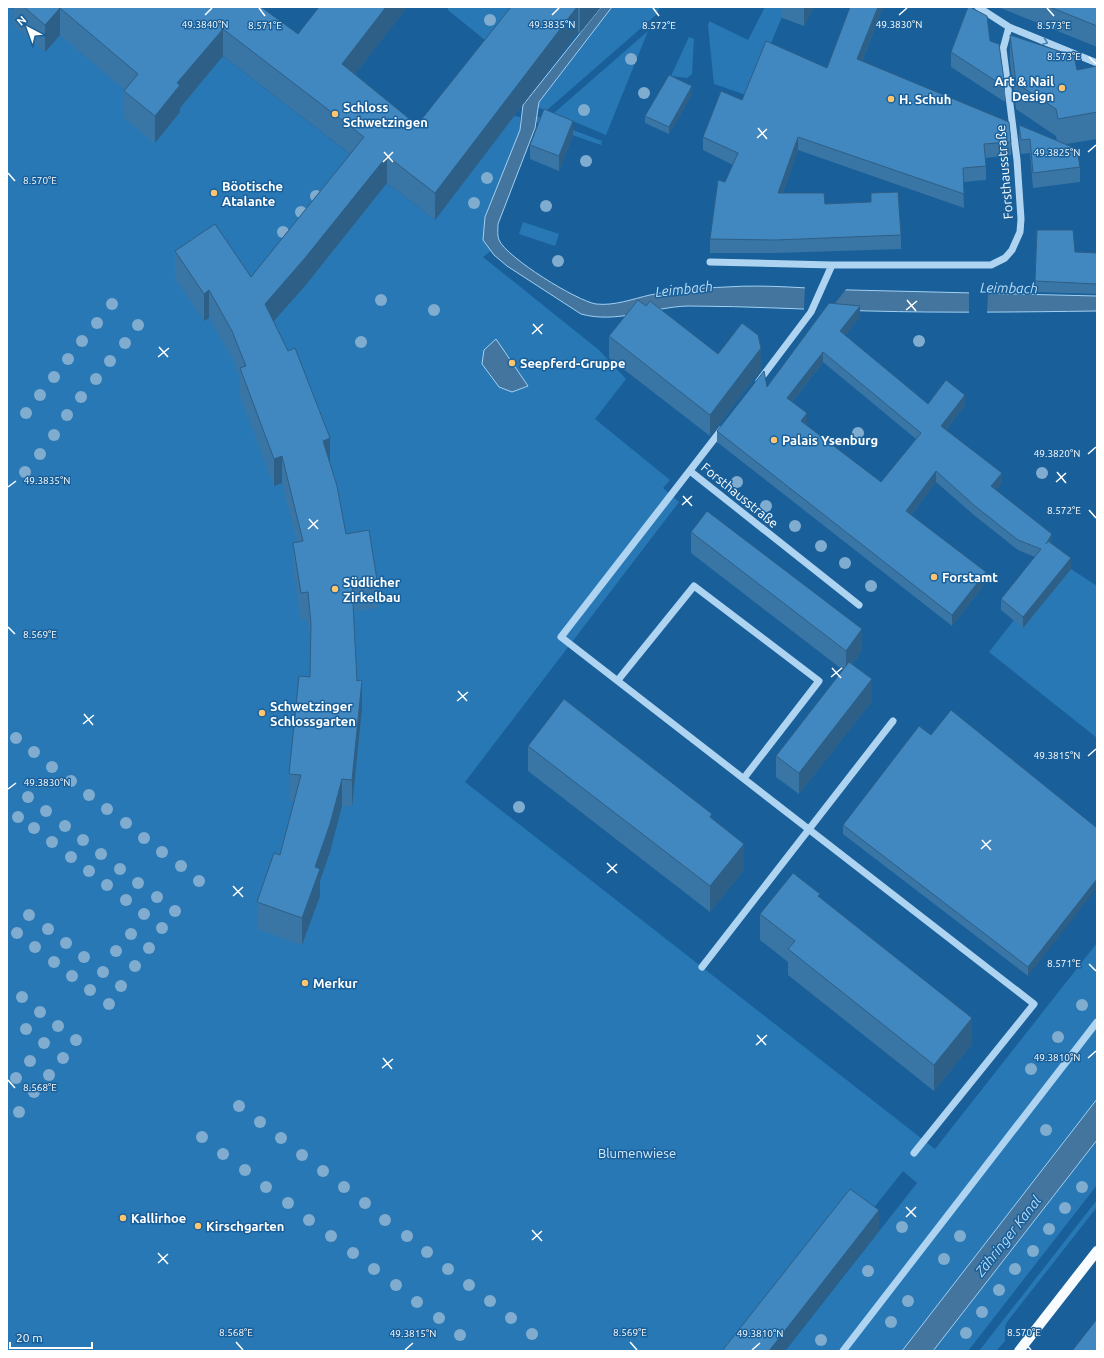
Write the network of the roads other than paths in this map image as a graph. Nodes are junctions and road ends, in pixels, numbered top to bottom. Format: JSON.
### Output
{"nodes":[{"id":1,"x":978,"y":7,"type":"edge"},
{"id":2,"x":1009,"y":27,"type":"junction"},
{"id":3,"x":1097,"y":62,"type":"edge"},
{"id":4,"x":710,"y":262,"type":"dead end"},
{"id":5,"x":832,"y":265,"type":"junction"},
{"id":6,"x":753,"y":388,"type":"edge"},
{"id":7,"x":729,"y":420,"type":"edge"},
{"id":8,"x":690,"y":471,"type":"junction"},
{"id":9,"x":859,"y":605,"type":"dead end"},
{"id":10,"x":618,"y":680,"type":"junction"},
{"id":11,"x":893,"y":721,"type":"dead end"},
{"id":12,"x":744,"y":778,"type":"junction"},
{"id":13,"x":810,"y":829,"type":"junction"},
{"id":14,"x":702,"y":967,"type":"dead end"},
{"id":15,"x":1097,"y":1022,"type":"edge"},
{"id":16,"x":914,"y":1153,"type":"dead end"},
{"id":17,"x":1097,"y":1251,"type":"edge"},
{"id":18,"x":843,"y":1351,"type":"edge"},
{"id":19,"x":1020,"y":1351,"type":"edge"}],
"edges":[{"from":1,"to":2,"type":"street"},
{"from":2,"to":3,"type":"street","one_way":true},
{"from":2,"to":5,"type":"street","name":"Forsthausstraße"},
{"from":4,"to":5,"type":"street","name":"Forsthausstraße"},
{"from":5,"to":6,"type":"street"},
{"from":7,"to":8,"type":"street","name":"Forsthausstraße"},
{"from":8,"to":9,"type":"street","name":"Forsthausstraße"},
{"from":8,"to":10,"type":"street"},
{"from":10,"to":12,"type":"street"},
{"from":10,"to":12,"type":"street"},
{"from":11,"to":13,"type":"street"},
{"from":12,"to":13,"type":"street"},
{"from":13,"to":14,"type":"street"},
{"from":13,"to":16,"type":"street"},
{"from":15,"to":18,"type":"street"},
{"from":17,"to":19,"type":"main road"}]}
